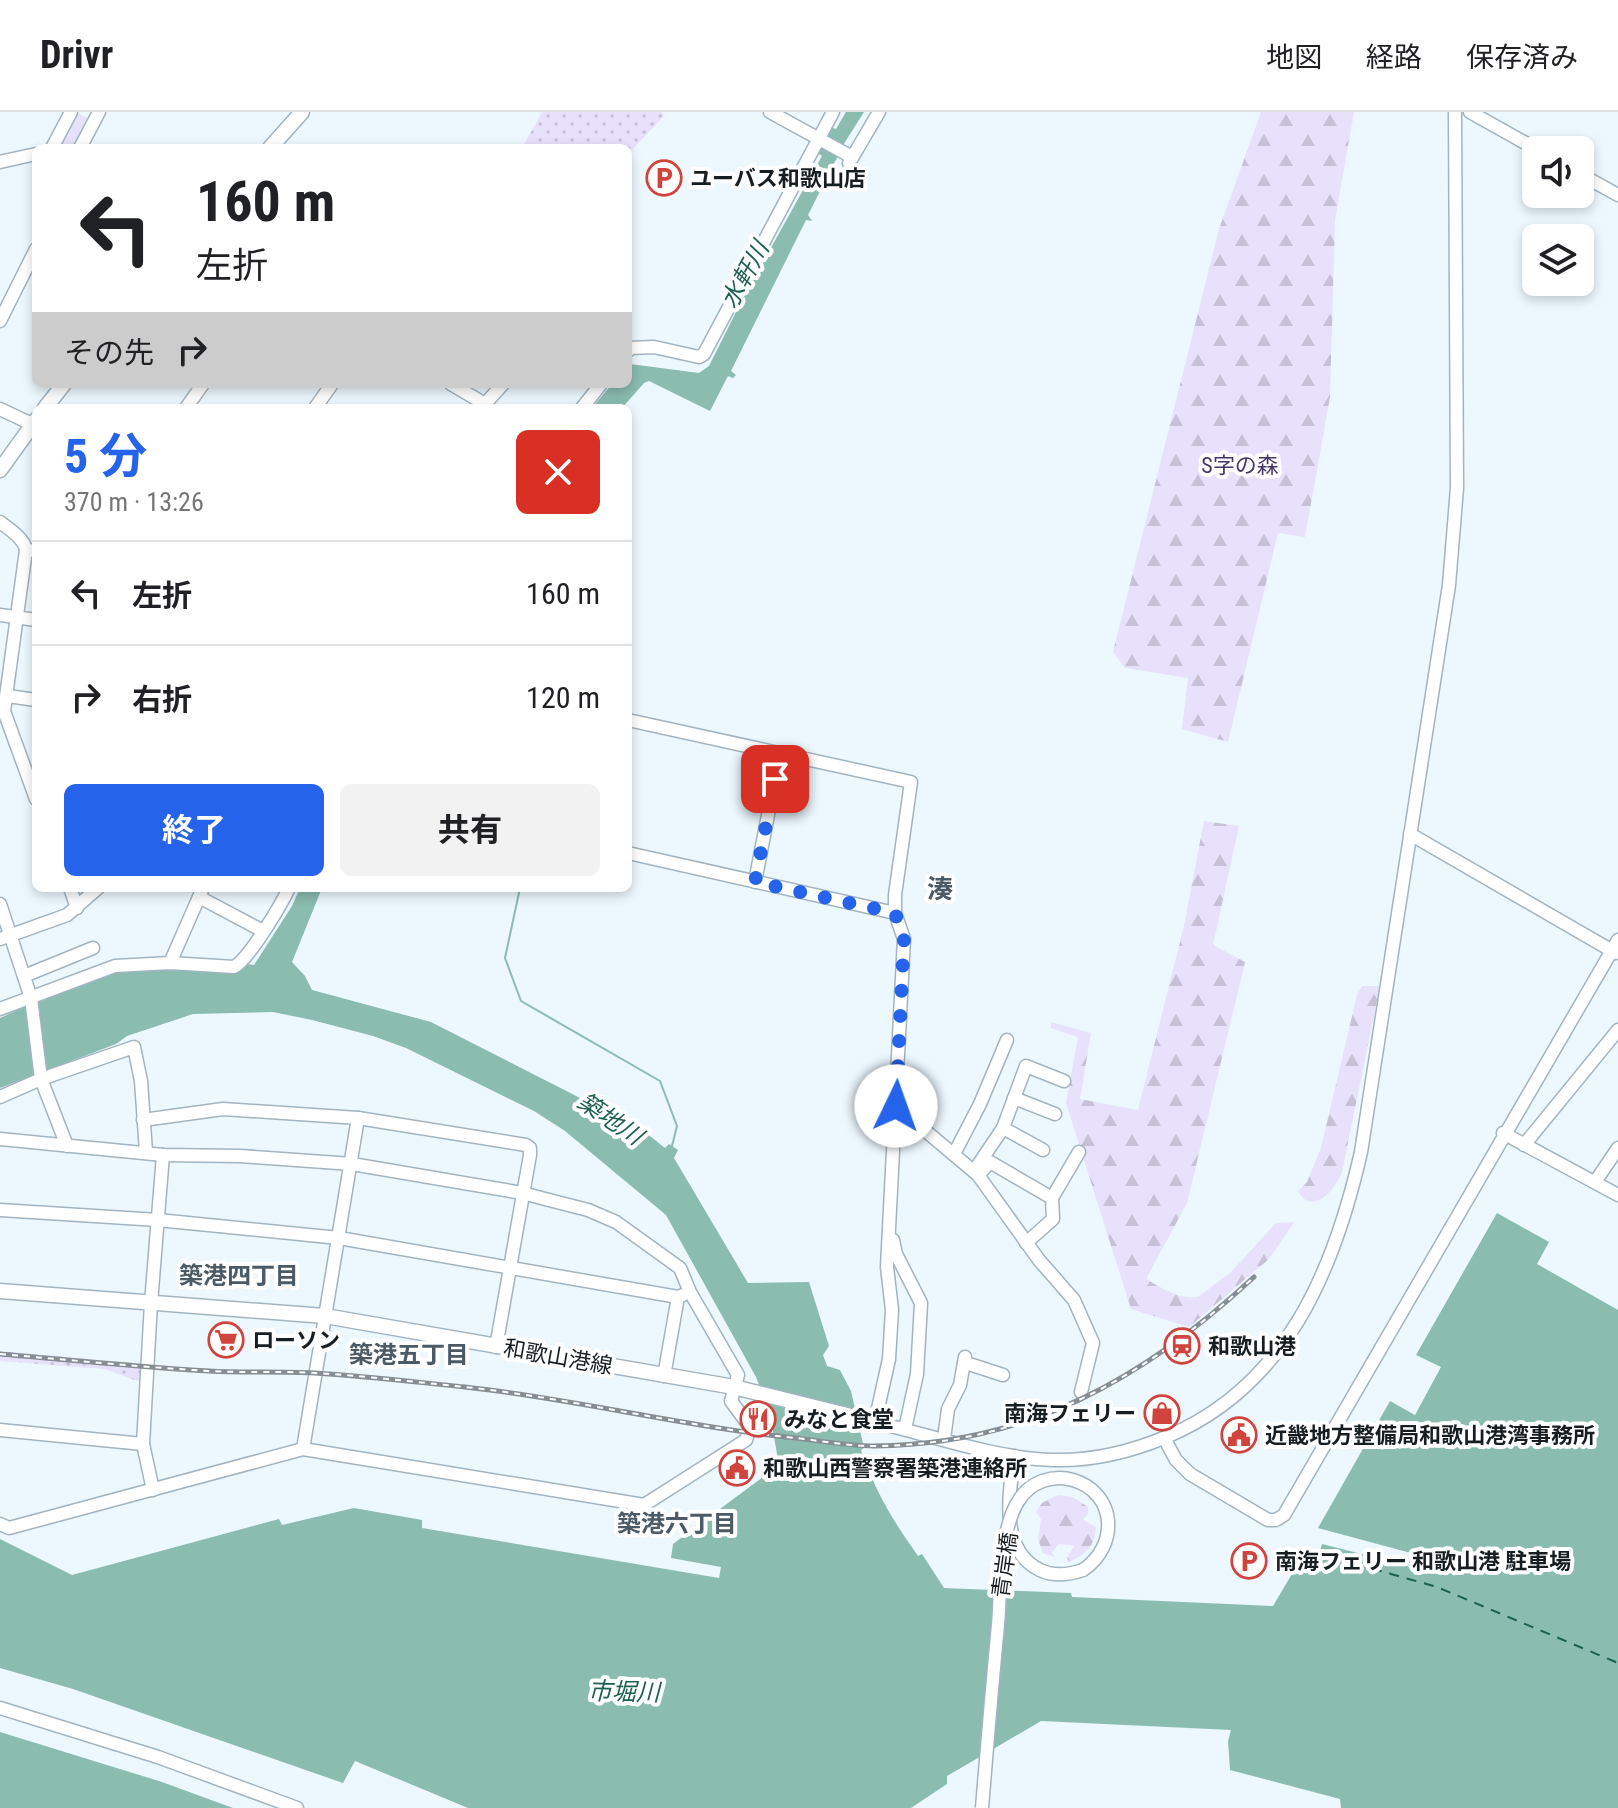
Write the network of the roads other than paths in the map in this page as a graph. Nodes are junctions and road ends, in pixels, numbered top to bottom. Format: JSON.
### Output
{"nodes":[{"id":1,"x":71,"y":112,"type":"edge"},
{"id":2,"x":83,"y":112,"type":"edge"},
{"id":3,"x":302,"y":112,"type":"edge"},
{"id":4,"x":770,"y":112,"type":"edge"},
{"id":5,"x":833,"y":112,"type":"edge"},
{"id":6,"x":879,"y":112,"type":"edge"},
{"id":7,"x":1455,"y":112,"type":"edge"},
{"id":8,"x":1475,"y":113,"type":"edge"},
{"id":9,"x":97,"y":115,"type":"edge"},
{"id":10,"x":819,"y":139,"type":"junction"},
{"id":11,"x":1522,"y":141,"type":"edge"},
{"id":12,"x":54,"y":144,"type":"edge"},
{"id":13,"x":82,"y":144,"type":"edge"},
{"id":14,"x":274,"y":144,"type":"edge"},
{"id":15,"x":32,"y":155,"type":"edge"},
{"id":16,"x":0,"y":162,"type":"edge"},
{"id":17,"x":1594,"y":182,"type":"edge"},
{"id":18,"x":1618,"y":195,"type":"edge"},
{"id":19,"x":32,"y":257,"type":"edge"},
{"id":20,"x":0,"y":321,"type":"edge"},
{"id":21,"x":632,"y":348,"type":"edge"},
{"id":22,"x":61,"y":388,"type":"edge"},
{"id":23,"x":456,"y":388,"type":"edge"},
{"id":24,"x":499,"y":388,"type":"edge"},
{"id":25,"x":598,"y":388,"type":"edge"},
{"id":26,"x":48,"y":404,"type":"edge"},
{"id":27,"x":485,"y":404,"type":"edge"},
{"id":28,"x":485,"y":404,"type":"edge"},
{"id":29,"x":585,"y":404,"type":"edge"},
{"id":30,"x":0,"y":409,"type":"edge"},
{"id":31,"x":32,"y":423,"type":"edge"},
{"id":32,"x":32,"y":428,"type":"edge"},
{"id":33,"x":0,"y":470,"type":"edge"},
{"id":34,"x":0,"y":522,"type":"edge"},
{"id":35,"x":29,"y":549,"type":"edge"},
{"id":36,"x":0,"y":615,"type":"edge"},
{"id":37,"x":16,"y":617,"type":"junction"},
{"id":38,"x":32,"y":619,"type":"edge"},
{"id":39,"x":8,"y":696,"type":"junction"},
{"id":40,"x":32,"y":699,"type":"edge"},
{"id":41,"x":2,"y":712,"type":"edge"},
{"id":42,"x":632,"y":721,"type":"edge"},
{"id":43,"x":780,"y":753,"type":"junction"},
{"id":44,"x":31,"y":775,"type":"edge"},
{"id":45,"x":1410,"y":834,"type":"junction"},
{"id":46,"x":632,"y":854,"type":"edge"},
{"id":47,"x":755,"y":882,"type":"junction"},
{"id":48,"x":71,"y":892,"type":"edge"},
{"id":49,"x":94,"y":892,"type":"edge"},
{"id":50,"x":287,"y":892,"type":"edge"},
{"id":51,"x":201,"y":893,"type":"edge"},
{"id":52,"x":0,"y":904,"type":"edge"},
{"id":53,"x":77,"y":908,"type":"junction"},
{"id":54,"x":895,"y":913,"type":"junction"},
{"id":55,"x":263,"y":931,"type":"junction"},
{"id":56,"x":6,"y":937,"type":"edge"},
{"id":57,"x":93,"y":948,"type":"dead end"},
{"id":58,"x":1616,"y":948,"type":"edge"},
{"id":59,"x":170,"y":963,"type":"junction"},
{"id":60,"x":24,"y":976,"type":"junction"},
{"id":61,"x":31,"y":1000,"type":"junction"},
{"id":62,"x":0,"y":1009,"type":"edge"},
{"id":63,"x":1618,"y":1030,"type":"edge"},
{"id":64,"x":1007,"y":1040,"type":"dead end"},
{"id":65,"x":41,"y":1077,"type":"junction"},
{"id":66,"x":1064,"y":1081,"type":"dead end"},
{"id":67,"x":0,"y":1097,"type":"edge"},
{"id":68,"x":1014,"y":1098,"type":"junction"},
{"id":69,"x":896,"y":1106,"type":"junction"},
{"id":70,"x":1055,"y":1114,"type":"dead end"},
{"id":71,"x":358,"y":1118,"type":"junction"},
{"id":72,"x":143,"y":1120,"type":"junction"},
{"id":73,"x":1003,"y":1128,"type":"junction"},
{"id":74,"x":1503,"y":1133,"type":"junction"},
{"id":75,"x":0,"y":1139,"type":"edge"},
{"id":76,"x":1524,"y":1145,"type":"junction"},
{"id":77,"x":67,"y":1146,"type":"junction"},
{"id":78,"x":1618,"y":1148,"type":"edge"},
{"id":79,"x":1043,"y":1150,"type":"dead end"},
{"id":80,"x":146,"y":1152,"type":"junction"},
{"id":81,"x":1079,"y":1152,"type":"dead end"},
{"id":82,"x":954,"y":1154,"type":"junction"},
{"id":83,"x":163,"y":1155,"type":"junction"},
{"id":84,"x":352,"y":1164,"type":"junction"},
{"id":85,"x":976,"y":1173,"type":"junction"},
{"id":86,"x":1595,"y":1182,"type":"junction"},
{"id":87,"x":522,"y":1193,"type":"junction"},
{"id":88,"x":1618,"y":1195,"type":"edge"},
{"id":89,"x":1052,"y":1198,"type":"junction"},
{"id":90,"x":0,"y":1210,"type":"edge"},
{"id":91,"x":158,"y":1220,"type":"junction"},
{"id":92,"x":889,"y":1225,"type":"junction"},
{"id":93,"x":339,"y":1238,"type":"junction"},
{"id":94,"x":1026,"y":1243,"type":"junction"},
{"id":95,"x":510,"y":1267,"type":"junction"},
{"id":96,"x":0,"y":1291,"type":"edge"},
{"id":97,"x":684,"y":1295,"type":"junction"},
{"id":98,"x":151,"y":1303,"type":"junction"},
{"id":99,"x":325,"y":1316,"type":"junction"},
{"id":100,"x":496,"y":1347,"type":"junction"},
{"id":101,"x":1003,"y":1375,"type":"dead end"},
{"id":102,"x":664,"y":1376,"type":"junction"},
{"id":103,"x":734,"y":1387,"type":"junction"},
{"id":104,"x":1081,"y":1392,"type":"dead end"},
{"id":105,"x":868,"y":1420,"type":"junction"},
{"id":106,"x":905,"y":1429,"type":"junction"},
{"id":107,"x":0,"y":1430,"type":"edge"},
{"id":108,"x":1164,"y":1438,"type":"junction"},
{"id":109,"x":944,"y":1439,"type":"junction"},
{"id":110,"x":143,"y":1444,"type":"junction"},
{"id":111,"x":303,"y":1449,"type":"junction"},
{"id":112,"x":1014,"y":1456,"type":"junction"},
{"id":113,"x":153,"y":1490,"type":"junction"},
{"id":114,"x":0,"y":1524,"type":"edge"},
{"id":115,"x":0,"y":1708,"type":"edge"},
{"id":116,"x":297,"y":1808,"type":"edge"},
{"id":117,"x":982,"y":1808,"type":"edge"}],
"edges":[{"from":1,"to":12,"type":"street"},
{"from":2,"to":9,"type":"street"},
{"from":3,"to":14,"type":"main road"},
{"from":4,"to":10,"type":"street"},
{"from":5,"to":10,"type":"street"},
{"from":6,"to":10,"type":"street"},
{"from":7,"to":45,"type":"street"},
{"from":8,"to":11,"type":"street"},
{"from":9,"to":13,"type":"street"},
{"from":10,"to":21,"type":"street"},
{"from":15,"to":16,"type":"street"},
{"from":17,"to":18,"type":"street"},
{"from":19,"to":20,"type":"street"},
{"from":22,"to":26,"type":"main road"},
{"from":23,"to":27,"type":"street"},
{"from":24,"to":28,"type":"street"},
{"from":25,"to":29,"type":"street"},
{"from":30,"to":31,"type":"street"},
{"from":32,"to":33,"type":"main road"},
{"from":34,"to":35,"type":"street"},
{"from":35,"to":37,"type":"street"},
{"from":36,"to":37,"type":"street"},
{"from":37,"to":38,"type":"street"},
{"from":37,"to":39,"type":"street"},
{"from":39,"to":40,"type":"street"},
{"from":39,"to":41,"type":"street"},
{"from":41,"to":44,"type":"street"},
{"from":42,"to":43,"type":"street"},
{"from":43,"to":47,"type":"street"},
{"from":43,"to":54,"type":"street"},
{"from":45,"to":58,"type":"street"},
{"from":45,"to":108,"type":"street"},
{"from":46,"to":47,"type":"street"},
{"from":47,"to":54,"type":"street"},
{"from":48,"to":53,"type":"street"},
{"from":49,"to":53,"type":"street"},
{"from":50,"to":55,"type":"street"},
{"from":51,"to":55,"type":"street"},
{"from":51,"to":59,"type":"street"},
{"from":52,"to":56,"type":"street"},
{"from":53,"to":56,"type":"street"},
{"from":54,"to":69,"type":"street"},
{"from":55,"to":59,"type":"street"},
{"from":56,"to":60,"type":"street"},
{"from":57,"to":60,"type":"street"},
{"from":58,"to":74,"type":"street"},
{"from":59,"to":61,"type":"street"},
{"from":60,"to":61,"type":"street"},
{"from":61,"to":62,"type":"street"},
{"from":61,"to":65,"type":"street"},
{"from":63,"to":76,"type":"street"},
{"from":64,"to":82,"type":"street"},
{"from":65,"to":67,"type":"street"},
{"from":65,"to":72,"type":"street"},
{"from":65,"to":77,"type":"street"},
{"from":66,"to":68,"type":"street"},
{"from":68,"to":70,"type":"street"},
{"from":68,"to":73,"type":"street"},
{"from":69,"to":82,"type":"street"},
{"from":69,"to":92,"type":"street"},
{"from":71,"to":72,"type":"street"},
{"from":71,"to":84,"type":"street"},
{"from":71,"to":87,"type":"street"},
{"from":72,"to":80,"type":"street"},
{"from":73,"to":79,"type":"street"},
{"from":73,"to":85,"type":"street"},
{"from":74,"to":76,"type":"street"},
{"from":74,"to":108,"type":"street"},
{"from":75,"to":77,"type":"street"},
{"from":76,"to":86,"type":"street"},
{"from":77,"to":80,"type":"street"},
{"from":78,"to":86,"type":"street"},
{"from":80,"to":83,"type":"street"},
{"from":81,"to":89,"type":"street"},
{"from":82,"to":85,"type":"street"},
{"from":83,"to":84,"type":"street"},
{"from":83,"to":91,"type":"street"},
{"from":84,"to":87,"type":"street"},
{"from":84,"to":93,"type":"street"},
{"from":85,"to":89,"type":"street"},
{"from":85,"to":94,"type":"street"},
{"from":86,"to":88,"type":"street"},
{"from":87,"to":95,"type":"street"},
{"from":87,"to":97,"type":"street"},
{"from":89,"to":94,"type":"street"},
{"from":90,"to":91,"type":"street"},
{"from":91,"to":93,"type":"street"},
{"from":91,"to":98,"type":"street"},
{"from":92,"to":105,"type":"street"},
{"from":92,"to":106,"type":"street"},
{"from":93,"to":95,"type":"street"},
{"from":93,"to":99,"type":"street"},
{"from":94,"to":104,"type":"street"},
{"from":95,"to":97,"type":"street"},
{"from":95,"to":100,"type":"street"},
{"from":96,"to":98,"type":"main road","name":"和歌山港線"},
{"from":97,"to":102,"type":"street"},
{"from":97,"to":103,"type":"street"},
{"from":98,"to":99,"type":"main road","name":"和歌山港線"},
{"from":98,"to":110,"type":"street"},
{"from":99,"to":100,"type":"main road","name":"和歌山港線"},
{"from":99,"to":111,"type":"street"},
{"from":100,"to":102,"type":"main road","name":"和歌山港線"},
{"from":101,"to":109,"type":"street"},
{"from":102,"to":103,"type":"main road","name":"和歌山港線"},
{"from":103,"to":105,"type":"main road","name":"和歌山港線"},
{"from":103,"to":111,"type":"street"},
{"from":105,"to":106,"type":"street"},
{"from":106,"to":109,"type":"street"},
{"from":107,"to":110,"type":"street"},
{"from":108,"to":112,"type":"street"},
{"from":109,"to":112,"type":"street"},
{"from":110,"to":113,"type":"street"},
{"from":111,"to":113,"type":"street"},
{"from":112,"to":117,"type":"street","name":"青岸橋","bridge":true},
{"from":113,"to":114,"type":"street"},
{"from":115,"to":116,"type":"street"}]}
